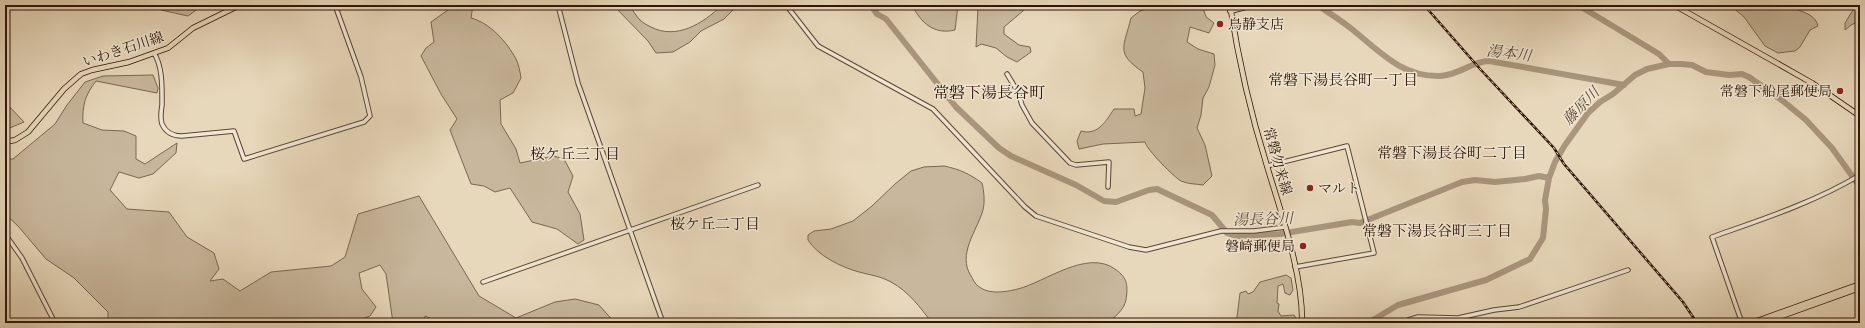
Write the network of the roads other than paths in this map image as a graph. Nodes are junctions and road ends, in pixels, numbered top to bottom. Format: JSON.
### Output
{"nodes":[{"id":1,"x":240,"y":5,"type":"edge"},
{"id":2,"x":335,"y":5,"type":"edge"},
{"id":3,"x":558,"y":5,"type":"edge"},
{"id":4,"x":786,"y":5,"type":"edge"},
{"id":5,"x":1230,"y":5,"type":"edge"},
{"id":6,"x":1254,"y":5,"type":"edge"},
{"id":7,"x":1674,"y":5,"type":"edge"},
{"id":8,"x":1230,"y":11,"type":"junction"},
{"id":9,"x":154,"y":53,"type":"junction"},
{"id":10,"x":1006,"y":74,"type":"dead end"},
{"id":11,"x":1860,"y":116,"type":"edge"},
{"id":12,"x":5,"y":142,"type":"edge"},
{"id":13,"x":1266,"y":166,"type":"junction"},
{"id":14,"x":1860,"y":175,"type":"edge"},
{"id":15,"x":758,"y":185,"type":"dead end"},
{"id":16,"x":1108,"y":187,"type":"dead end"},
{"id":17,"x":630,"y":230,"type":"junction"},
{"id":18,"x":1286,"y":231,"type":"junction"},
{"id":19,"x":5,"y":234,"type":"edge"},
{"id":20,"x":1295,"y":267,"type":"junction"},
{"id":21,"x":1628,"y":270,"type":"dead end"},
{"id":22,"x":483,"y":282,"type":"dead end"},
{"id":23,"x":1860,"y":284,"type":"edge"},
{"id":24,"x":1860,"y":288,"type":"edge"},
{"id":25,"x":1408,"y":320,"type":"dead end"},
{"id":26,"x":55,"y":323,"type":"edge"},
{"id":27,"x":663,"y":323,"type":"edge"},
{"id":28,"x":1302,"y":323,"type":"edge"},
{"id":29,"x":1742,"y":323,"type":"edge"},
{"id":30,"x":1751,"y":323,"type":"edge"},
{"id":31,"x":1762,"y":323,"type":"edge"}],
"edges":[{"from":1,"to":9,"type":"main road","name":"いわき石川線"},
{"from":2,"to":9,"type":"street"},
{"from":3,"to":17,"type":"street"},
{"from":4,"to":18,"type":"street"},
{"from":5,"to":8,"type":"main road","name":"常磐勿来線"},
{"from":6,"to":8,"type":"main road"},
{"from":7,"to":11,"type":"main road"},
{"from":8,"to":13,"type":"main road","name":"常磐勿来線"},
{"from":9,"to":12,"type":"main road","name":"いわき石川線"},
{"from":10,"to":16,"type":"street"},
{"from":13,"to":18,"type":"main road","name":"常磐勿来線"},
{"from":13,"to":20,"type":"street"},
{"from":14,"to":29,"type":"street"},
{"from":15,"to":17,"type":"street"},
{"from":17,"to":22,"type":"street"},
{"from":17,"to":27,"type":"street"},
{"from":18,"to":20,"type":"main road","name":"常磐勿来線"},
{"from":19,"to":26,"type":"street"},
{"from":20,"to":28,"type":"main road","name":"常磐勿来線"},
{"from":21,"to":25,"type":"street"},
{"from":23,"to":30,"type":"main road"},
{"from":24,"to":31,"type":"main road"}]}
